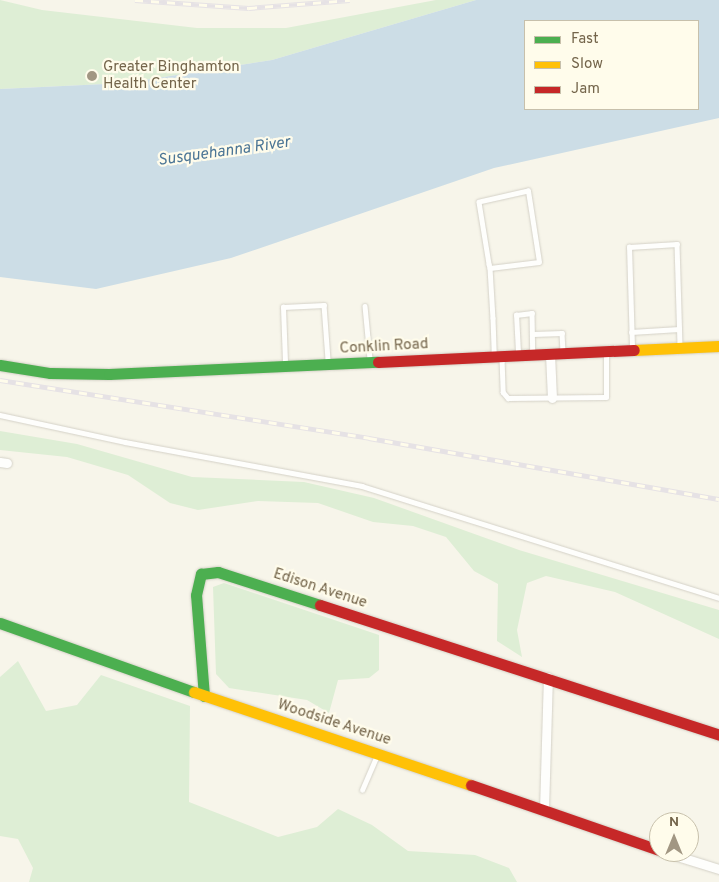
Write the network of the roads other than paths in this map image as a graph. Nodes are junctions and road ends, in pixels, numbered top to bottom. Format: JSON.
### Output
{"nodes":[{"id":1,"x":490,"y":268,"type":"junction"},
{"id":2,"x":366,"y":306,"type":"dead end"},
{"id":3,"x":679,"y":329,"type":"junction"},
{"id":4,"x":631,"y":332,"type":"junction"},
{"id":5,"x":532,"y":334,"type":"junction"},
{"id":6,"x":719,"y":346,"type":"edge"},
{"id":7,"x":680,"y":348,"type":"junction"},
{"id":8,"x":632,"y":350,"type":"junction"},
{"id":9,"x":606,"y":352,"type":"junction"},
{"id":10,"x":550,"y":354,"type":"junction"},
{"id":11,"x":563,"y":354,"type":"junction"},
{"id":12,"x":533,"y":355,"type":"junction"},
{"id":13,"x":518,"y":356,"type":"junction"},
{"id":14,"x":498,"y":357,"type":"junction"},
{"id":15,"x":371,"y":362,"type":"junction"},
{"id":16,"x":328,"y":364,"type":"junction"},
{"id":17,"x":0,"y":365,"type":"edge"},
{"id":18,"x":285,"y":366,"type":"junction"},
{"id":19,"x":552,"y":398,"type":"junction"},
{"id":20,"x":0,"y":415,"type":"edge"},
{"id":21,"x":719,"y":598,"type":"edge"},
{"id":22,"x":0,"y":623,"type":"edge"},
{"id":23,"x":548,"y":677,"type":"junction"},
{"id":24,"x":204,"y":696,"type":"junction"},
{"id":25,"x":719,"y":735,"type":"edge"},
{"id":26,"x":378,"y":752,"type":"junction"},
{"id":27,"x":362,"y":790,"type":"dead end"},
{"id":28,"x":544,"y":810,"type":"junction"},
{"id":29,"x":649,"y":847,"type":"edge"},
{"id":30,"x":696,"y":862,"type":"edge"},
{"id":31,"x":719,"y":869,"type":"edge"}],
"edges":[{"from":1,"to":1,"type":"lane"},
{"from":1,"to":14,"type":"lane"},
{"from":2,"to":15,"type":"lane"},
{"from":3,"to":4,"type":"lane"},
{"from":3,"to":4,"type":"lane"},
{"from":3,"to":7,"type":"lane"},
{"from":4,"to":8,"type":"lane"},
{"from":5,"to":11,"type":"lane"},
{"from":5,"to":12,"type":"lane"},
{"from":5,"to":13,"type":"lane"},
{"from":6,"to":7,"type":"street","name":"Conklin Road"},
{"from":7,"to":8,"type":"street","name":"Conklin Road"},
{"from":8,"to":9,"type":"street","name":"Conklin Road"},
{"from":9,"to":11,"type":"street","name":"Conklin Road"},
{"from":9,"to":19,"type":"lane"},
{"from":10,"to":11,"type":"street","name":"Conklin Road"},
{"from":10,"to":12,"type":"street","name":"Conklin Road"},
{"from":10,"to":19,"type":"street"},
{"from":12,"to":13,"type":"street","name":"Conklin Road"},
{"from":13,"to":14,"type":"street","name":"Conklin Road"},
{"from":14,"to":15,"type":"street","name":"Conklin Road"},
{"from":14,"to":19,"type":"lane"},
{"from":15,"to":16,"type":"street","name":"Conklin Road"},
{"from":16,"to":18,"type":"street","name":"Conklin Road"},
{"from":16,"to":18,"type":"lane"},
{"from":17,"to":18,"type":"street","name":"Conklin Road"},
{"from":20,"to":21,"type":"lane"},
{"from":22,"to":24,"type":"street","name":"Woodside Avenue"},
{"from":23,"to":24,"type":"street","name":"Edison Avenue"},
{"from":23,"to":25,"type":"street","name":"Edison Avenue"},
{"from":23,"to":28,"type":"street"},
{"from":24,"to":26,"type":"street","name":"Woodside Avenue"},
{"from":26,"to":27,"type":"lane"},
{"from":26,"to":28,"type":"street","name":"Woodside Avenue"},
{"from":28,"to":29,"type":"street","name":"Woodside Avenue"},
{"from":30,"to":31,"type":"street"}]}
